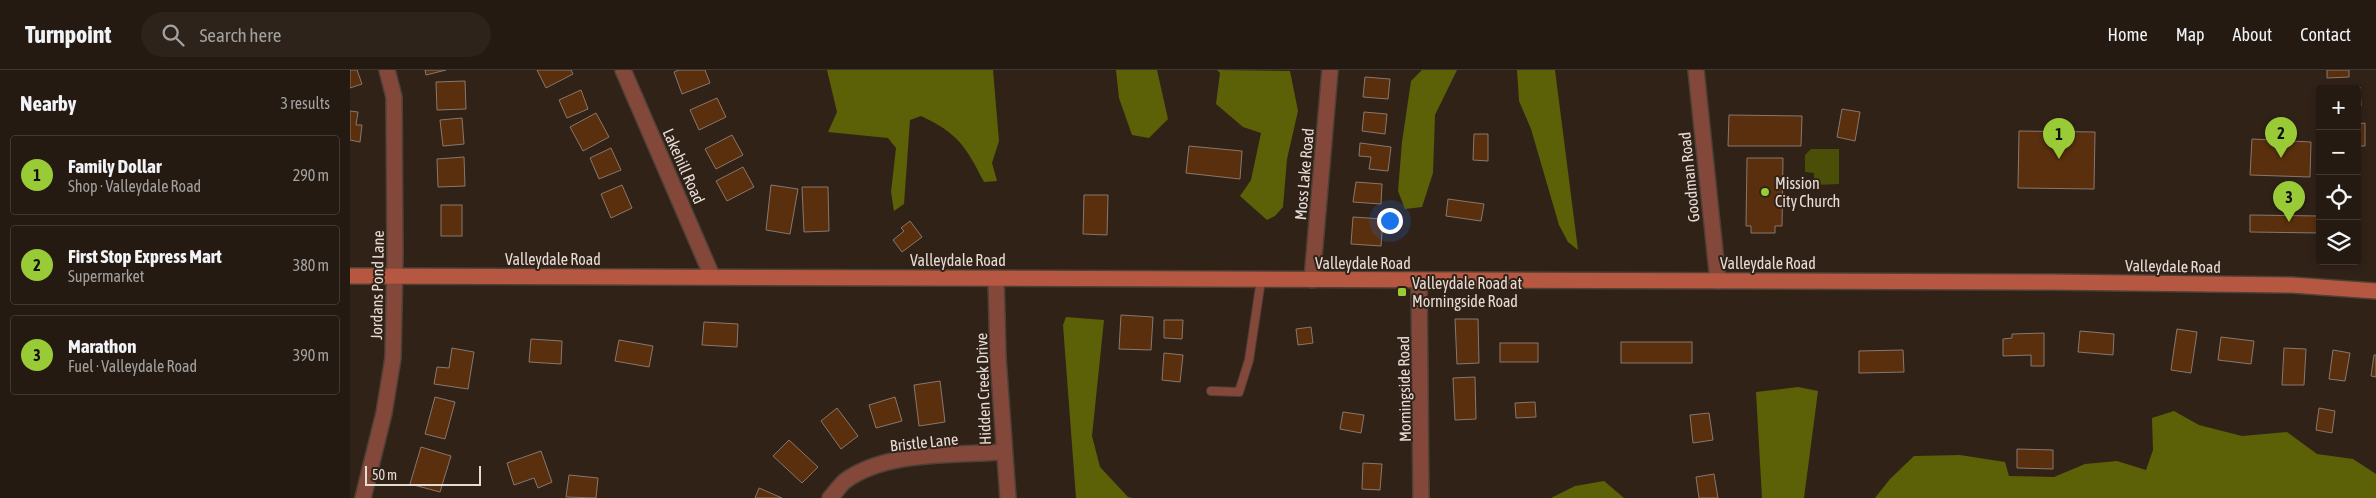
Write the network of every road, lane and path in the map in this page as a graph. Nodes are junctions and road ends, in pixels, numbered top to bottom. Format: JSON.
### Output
{"nodes":[{"id":1,"x":387,"y":70,"type":"edge"},
{"id":2,"x":623,"y":70,"type":"edge"},
{"id":3,"x":1330,"y":70,"type":"edge"},
{"id":4,"x":1696,"y":70,"type":"edge"},
{"id":5,"x":350,"y":276,"type":"edge"},
{"id":6,"x":395,"y":276,"type":"junction"},
{"id":7,"x":712,"y":276,"type":"junction"},
{"id":8,"x":996,"y":278,"type":"junction"},
{"id":9,"x":1261,"y":280,"type":"junction"},
{"id":10,"x":1312,"y":280,"type":"junction"},
{"id":11,"x":1420,"y":280,"type":"junction"},
{"id":12,"x":1718,"y":281,"type":"junction"},
{"id":13,"x":2376,"y":291,"type":"edge"},
{"id":14,"x":1211,"y":391,"type":"dead end"},
{"id":15,"x":1003,"y":452,"type":"junction"},
{"id":16,"x":362,"y":498,"type":"edge"},
{"id":17,"x":830,"y":498,"type":"edge"},
{"id":18,"x":1008,"y":498,"type":"edge"},
{"id":19,"x":1421,"y":498,"type":"edge"}],
"edges":[{"from":1,"to":6,"type":"street","name":"Jordans Pond Lane"},
{"from":2,"to":7,"type":"street","name":"Lakehill Road"},
{"from":3,"to":10,"type":"street","name":"Moss Lake Road"},
{"from":4,"to":12,"type":"street","name":"Goodman Road"},
{"from":5,"to":6,"type":"street","name":"Valleydale Road"},
{"from":6,"to":7,"type":"street","name":"Valleydale Road"},
{"from":6,"to":16,"type":"street","name":"Jordans Pond Lane"},
{"from":7,"to":8,"type":"street","name":"Valleydale Road"},
{"from":8,"to":9,"type":"street","name":"Valleydale Road"},
{"from":8,"to":15,"type":"street","name":"Hidden Creek Drive"},
{"from":9,"to":10,"type":"street","name":"Valleydale Road"},
{"from":9,"to":14,"type":"lane"},
{"from":10,"to":11,"type":"street","name":"Valleydale Road"},
{"from":11,"to":12,"type":"street","name":"Valleydale Road"},
{"from":11,"to":19,"type":"street","name":"Morningside Road"},
{"from":12,"to":13,"type":"street","name":"Valleydale Road"},
{"from":15,"to":17,"type":"street","name":"Bristle Lane"},
{"from":15,"to":18,"type":"street","name":"Hidden Creek Drive"}]}
